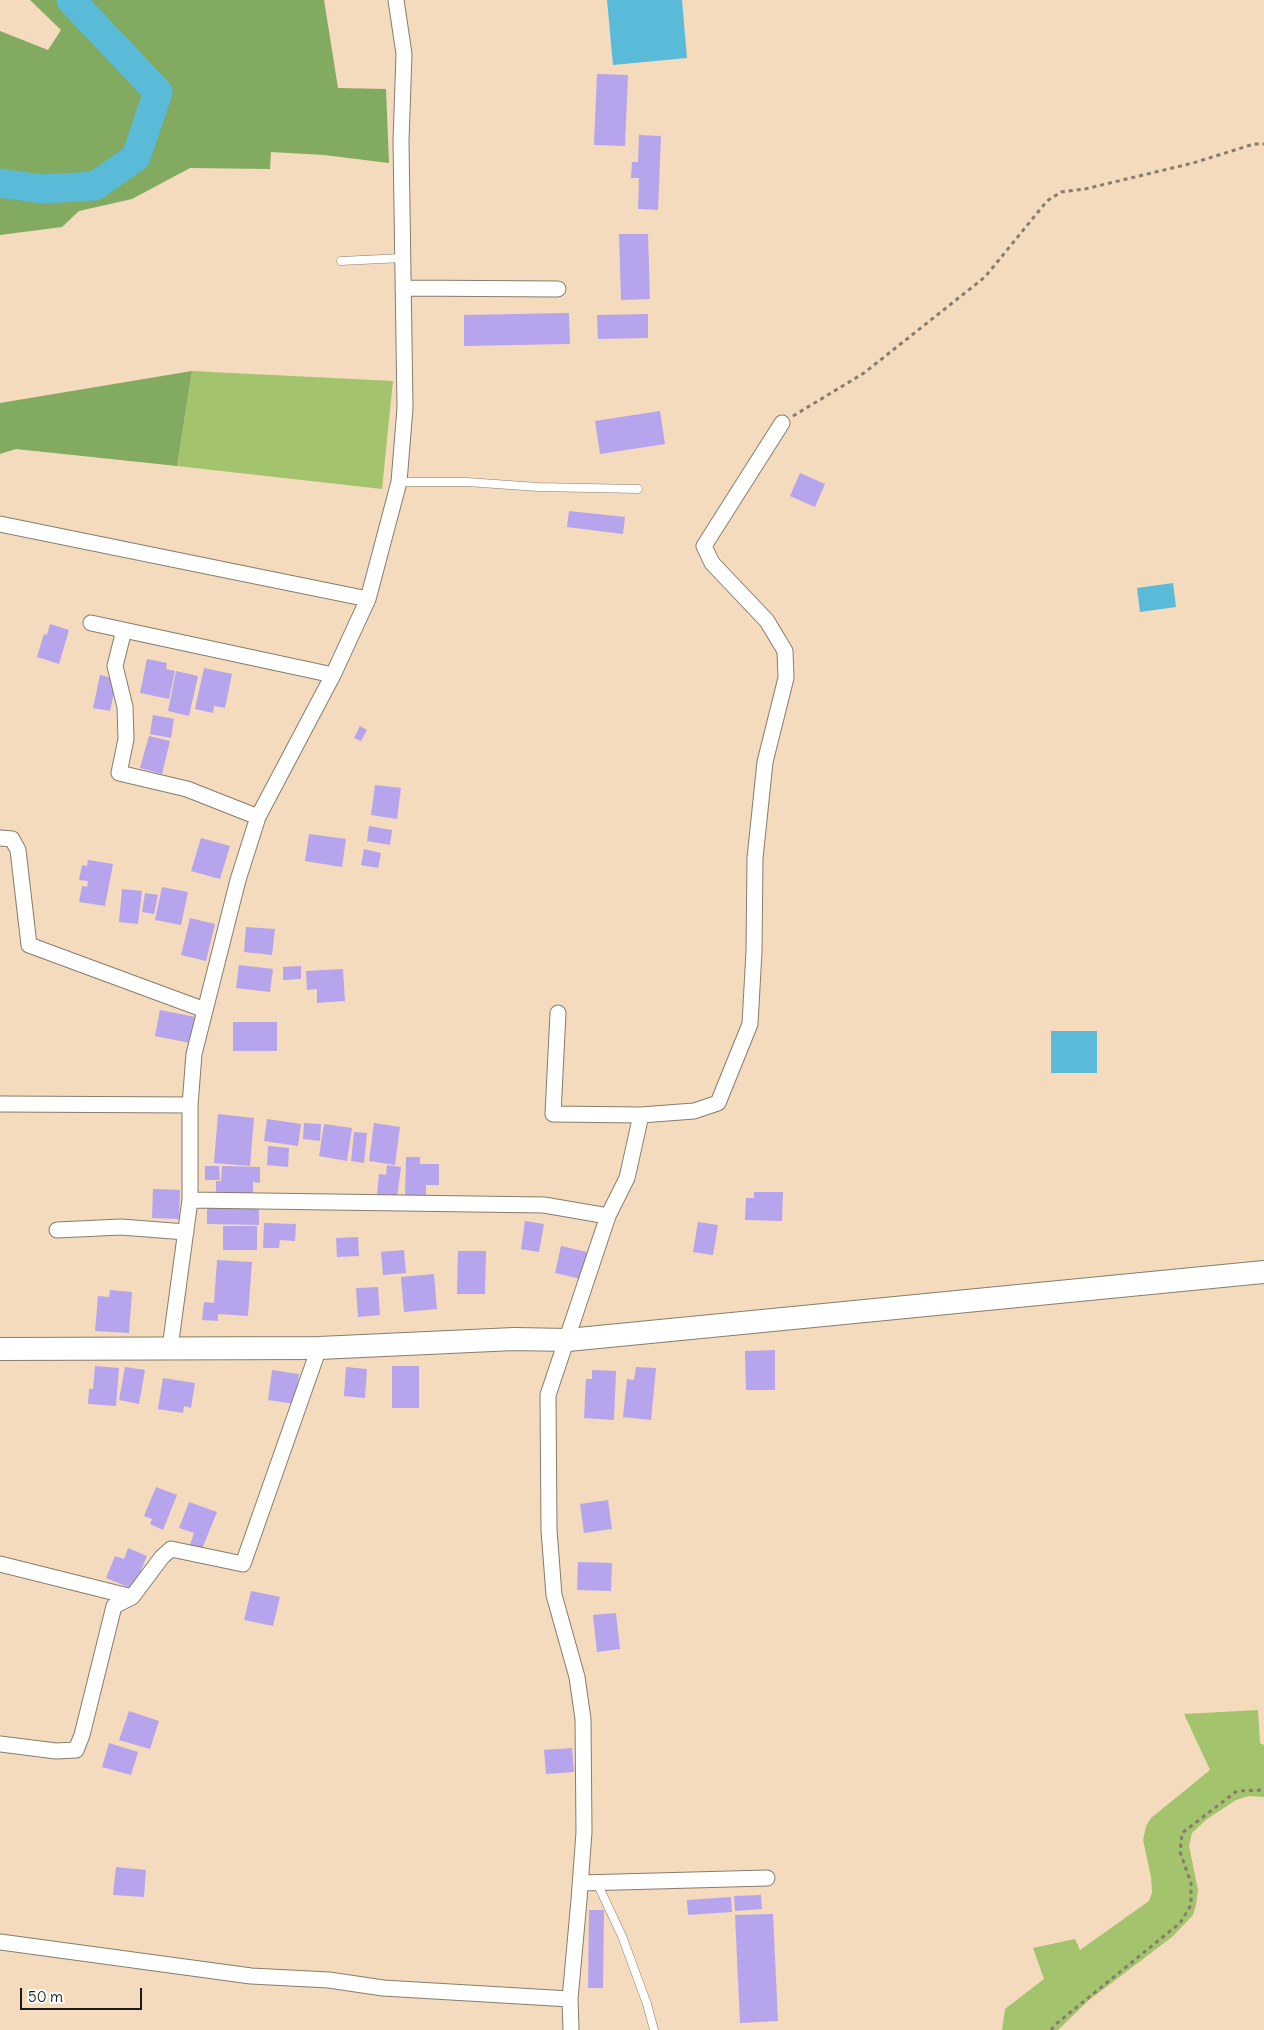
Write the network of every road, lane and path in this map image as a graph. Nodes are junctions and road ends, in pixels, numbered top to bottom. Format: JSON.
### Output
{"nodes":[{"id":1,"x":396,"y":0,"type":"edge"},
{"id":2,"x":1264,"y":144,"type":"edge"},
{"id":3,"x":402,"y":258,"type":"junction"},
{"id":4,"x":341,"y":261,"type":"dead end"},
{"id":5,"x":403,"y":288,"type":"junction"},
{"id":6,"x":558,"y":290,"type":"dead end"},
{"id":7,"x":782,"y":423,"type":"joint"},
{"id":8,"x":399,"y":482,"type":"junction"},
{"id":9,"x":638,"y":489,"type":"dead end"},
{"id":10,"x":0,"y":524,"type":"edge"},
{"id":11,"x":368,"y":599,"type":"junction"},
{"id":12,"x":91,"y":623,"type":"dead end"},
{"id":13,"x":124,"y":630,"type":"junction"},
{"id":14,"x":333,"y":675,"type":"junction"},
{"id":15,"x":258,"y":817,"type":"junction"},
{"id":16,"x":0,"y":838,"type":"edge"},
{"id":17,"x":205,"y":1010,"type":"junction"},
{"id":18,"x":558,"y":1013,"type":"dead end"},
{"id":19,"x":0,"y":1104,"type":"edge"},
{"id":20,"x":190,"y":1105,"type":"junction"},
{"id":21,"x":641,"y":1115,"type":"junction"},
{"id":22,"x":190,"y":1200,"type":"junction"},
{"id":23,"x":608,"y":1216,"type":"junction"},
{"id":24,"x":57,"y":1230,"type":"dead end"},
{"id":25,"x":186,"y":1232,"type":"junction"},
{"id":26,"x":1264,"y":1272,"type":"edge"},
{"id":27,"x":568,"y":1340,"type":"junction"},
{"id":28,"x":170,"y":1348,"type":"junction"},
{"id":29,"x":319,"y":1348,"type":"junction"},
{"id":30,"x":0,"y":1349,"type":"edge"},
{"id":31,"x":0,"y":1564,"type":"edge"},
{"id":32,"x":132,"y":1597,"type":"junction"},
{"id":33,"x":0,"y":1744,"type":"edge"},
{"id":34,"x":1264,"y":1790,"type":"edge"},
{"id":35,"x":767,"y":1878,"type":"dead end"},
{"id":36,"x":597,"y":1883,"type":"junction"},
{"id":37,"x":581,"y":1884,"type":"junction"},
{"id":38,"x":0,"y":1942,"type":"edge"},
{"id":39,"x":570,"y":1999,"type":"junction"},
{"id":40,"x":571,"y":2030,"type":"edge"},
{"id":41,"x":654,"y":2030,"type":"edge"},
{"id":42,"x":1051,"y":2030,"type":"edge"}],
"edges":[{"from":1,"to":3,"type":"street"},
{"from":2,"to":7,"type":"path"},
{"from":3,"to":4,"type":"lane"},
{"from":3,"to":5,"type":"street"},
{"from":5,"to":6,"type":"street"},
{"from":5,"to":8,"type":"street"},
{"from":7,"to":21,"type":"street"},
{"from":8,"to":9,"type":"lane"},
{"from":8,"to":11,"type":"street"},
{"from":10,"to":11,"type":"street"},
{"from":11,"to":14,"type":"street"},
{"from":12,"to":13,"type":"street"},
{"from":13,"to":14,"type":"street"},
{"from":13,"to":15,"type":"street"},
{"from":14,"to":15,"type":"street"},
{"from":15,"to":17,"type":"street"},
{"from":16,"to":17,"type":"street"},
{"from":17,"to":20,"type":"street"},
{"from":18,"to":21,"type":"street"},
{"from":19,"to":20,"type":"street"},
{"from":20,"to":22,"type":"street"},
{"from":21,"to":23,"type":"street"},
{"from":22,"to":23,"type":"street"},
{"from":22,"to":25,"type":"street"},
{"from":23,"to":27,"type":"street"},
{"from":24,"to":25,"type":"street"},
{"from":25,"to":28,"type":"street"},
{"from":26,"to":27,"type":"street"},
{"from":27,"to":29,"type":"street"},
{"from":27,"to":37,"type":"street"},
{"from":28,"to":29,"type":"street"},
{"from":28,"to":30,"type":"street"},
{"from":29,"to":32,"type":"street"},
{"from":31,"to":32,"type":"street"},
{"from":32,"to":33,"type":"street"},
{"from":34,"to":42,"type":"path"},
{"from":35,"to":36,"type":"street"},
{"from":36,"to":37,"type":"street"},
{"from":36,"to":41,"type":"lane"},
{"from":37,"to":39,"type":"street"},
{"from":38,"to":39,"type":"street"},
{"from":39,"to":40,"type":"street"}]}
